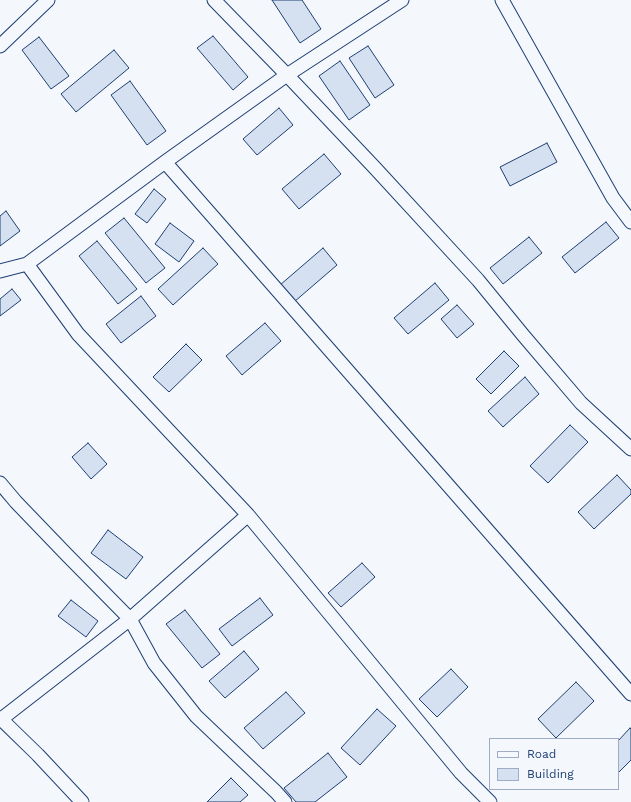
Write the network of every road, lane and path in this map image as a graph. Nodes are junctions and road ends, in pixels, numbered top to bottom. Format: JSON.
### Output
{"nodes":[{"id":1,"x":48,"y":0,"type":"edge"},
{"id":2,"x":214,"y":0,"type":"edge"},
{"id":3,"x":402,"y":0,"type":"edge"},
{"id":4,"x":502,"y":0,"type":"edge"},
{"id":5,"x":0,"y":46,"type":"edge"},
{"id":6,"x":287,"y":75,"type":"junction"},
{"id":7,"x":165,"y":162,"type":"junction"},
{"id":8,"x":631,"y":222,"type":"edge"},
{"id":9,"x":27,"y":264,"type":"junction"},
{"id":10,"x":0,"y":271,"type":"edge"},
{"id":11,"x":631,"y":448,"type":"edge"},
{"id":12,"x":0,"y":483,"type":"edge"},
{"id":13,"x":248,"y":515,"type":"junction"},
{"id":14,"x":130,"y":619,"type":"junction"},
{"id":15,"x":631,"y":694,"type":"edge"},
{"id":16,"x":0,"y":719,"type":"edge"},
{"id":17,"x":82,"y":802,"type":"edge"},
{"id":18,"x":285,"y":802,"type":"edge"},
{"id":19,"x":490,"y":802,"type":"edge"}],
"edges":[{"from":1,"to":5,"type":"street"},
{"from":2,"to":6,"type":"street"},
{"from":3,"to":6,"type":"street"},
{"from":4,"to":8,"type":"street"},
{"from":6,"to":7,"type":"street"},
{"from":6,"to":11,"type":"street"},
{"from":7,"to":9,"type":"street"},
{"from":7,"to":15,"type":"street"},
{"from":9,"to":10,"type":"street"},
{"from":9,"to":13,"type":"street"},
{"from":12,"to":14,"type":"street"},
{"from":13,"to":14,"type":"street"},
{"from":13,"to":19,"type":"street"},
{"from":14,"to":16,"type":"street"},
{"from":14,"to":18,"type":"street"},
{"from":16,"to":17,"type":"street"}]}
